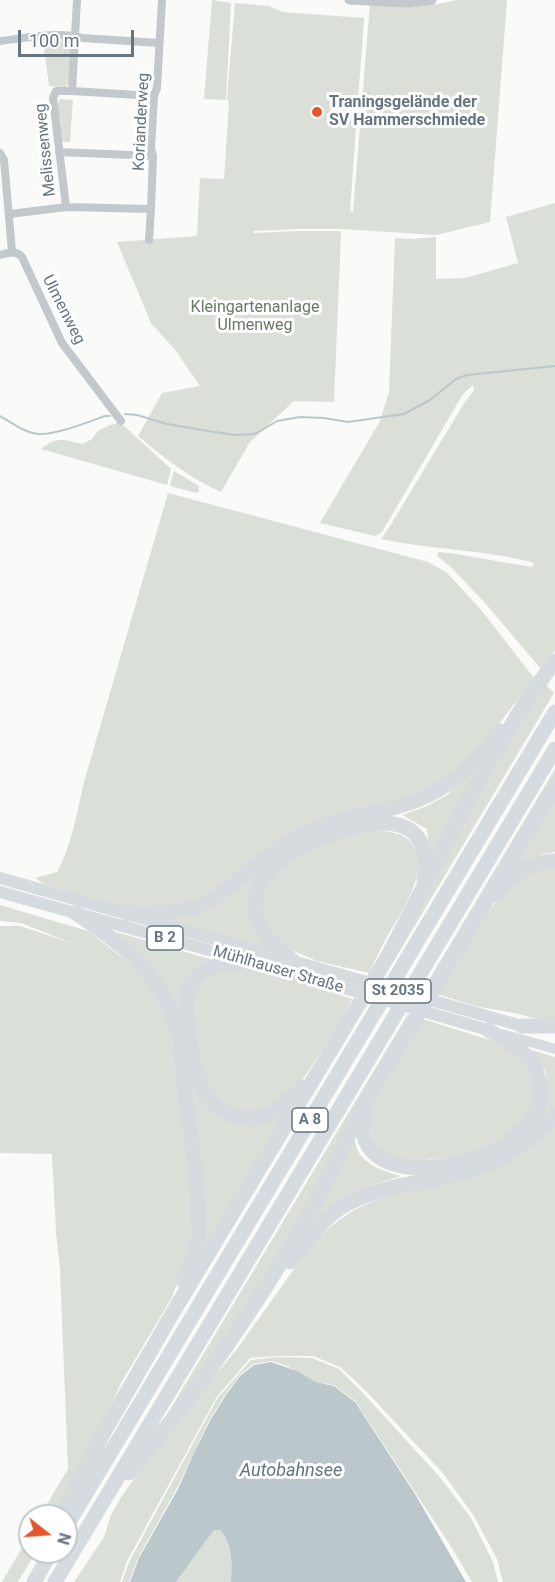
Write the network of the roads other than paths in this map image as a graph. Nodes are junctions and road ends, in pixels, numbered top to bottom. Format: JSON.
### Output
{"nodes":[{"id":1,"x":77,"y":0,"type":"edge"},
{"id":2,"x":162,"y":0,"type":"edge"},
{"id":3,"x":349,"y":0,"type":"edge"},
{"id":4,"x":432,"y":0,"type":"edge"},
{"id":5,"x":75,"y":36,"type":"junction"},
{"id":6,"x":0,"y":41,"type":"edge"},
{"id":7,"x":159,"y":43,"type":"junction"},
{"id":8,"x":72,"y":91,"type":"junction"},
{"id":9,"x":154,"y":96,"type":"junction"},
{"id":10,"x":59,"y":152,"type":"junction"},
{"id":11,"x":0,"y":153,"type":"edge"},
{"id":12,"x":153,"y":156,"type":"junction"},
{"id":13,"x":66,"y":207,"type":"junction"},
{"id":14,"x":151,"y":209,"type":"junction"},
{"id":15,"x":9,"y":214,"type":"junction"},
{"id":16,"x":149,"y":240,"type":"dead end"},
{"id":17,"x":12,"y":252,"type":"junction"},
{"id":18,"x":0,"y":255,"type":"edge"},
{"id":19,"x":121,"y":421,"type":"dead end"},
{"id":20,"x":555,"y":661,"type":"edge"},
{"id":21,"x":524,"y":704,"type":"junction"},
{"id":22,"x":555,"y":712,"type":"edge"},
{"id":23,"x":555,"y":749,"type":"edge"},
{"id":24,"x":555,"y":786,"type":"edge"},
{"id":25,"x":555,"y":861,"type":"edge"},
{"id":26,"x":0,"y":878,"type":"edge"},
{"id":27,"x":0,"y":892,"type":"edge"},
{"id":28,"x":421,"y":893,"type":"junction"},
{"id":29,"x":76,"y":913,"type":"junction"},
{"id":30,"x":128,"y":914,"type":"junction"},
{"id":31,"x":475,"y":917,"type":"junction"},
{"id":32,"x":293,"y":961,"type":"junction"},
{"id":33,"x":255,"y":963,"type":"junction"},
{"id":34,"x":522,"y":1026,"type":"junction"},
{"id":35,"x":555,"y":1026,"type":"edge"},
{"id":36,"x":488,"y":1030,"type":"junction"},
{"id":37,"x":555,"y":1035,"type":"edge"},
{"id":38,"x":555,"y":1049,"type":"edge"},
{"id":39,"x":327,"y":1057,"type":"junction"},
{"id":40,"x":374,"y":1088,"type":"junction"},
{"id":41,"x":555,"y":1116,"type":"edge"},
{"id":42,"x":257,"y":1301,"type":"junction"},
{"id":43,"x":175,"y":1309,"type":"junction"},
{"id":44,"x":68,"y":1504,"type":"edge"},
{"id":45,"x":101,"y":1505,"type":"junction"},
{"id":46,"x":78,"y":1507,"type":"edge"},
{"id":47,"x":44,"y":1564,"type":"edge"},
{"id":48,"x":34,"y":1582,"type":"edge"},
{"id":49,"x":55,"y":1582,"type":"edge"}],
"edges":[{"from":1,"to":5,"type":"street","name":"Melissenweg"},
{"from":2,"to":7,"type":"street","name":"Korianderweg"},
{"from":3,"to":4,"type":"street"},
{"from":5,"to":6,"type":"street"},
{"from":5,"to":7,"type":"street"},
{"from":5,"to":8,"type":"street","name":"Melissenweg"},
{"from":7,"to":9,"type":"street","name":"Korianderweg"},
{"from":8,"to":9,"type":"street"},
{"from":8,"to":10,"type":"street","name":"Melissenweg"},
{"from":9,"to":12,"type":"street","name":"Korianderweg"},
{"from":10,"to":12,"type":"street"},
{"from":10,"to":13,"type":"street","name":"Melissenweg"},
{"from":11,"to":15,"type":"street"},
{"from":12,"to":14,"type":"street","name":"Korianderweg"},
{"from":13,"to":14,"type":"street"},
{"from":13,"to":15,"type":"street"},
{"from":14,"to":16,"type":"street","name":"Korianderweg"},
{"from":15,"to":17,"type":"street"},
{"from":17,"to":18,"type":"street"},
{"from":17,"to":19,"type":"street","name":"Ulmenweg"},
{"from":20,"to":21,"type":"highway"},
{"from":21,"to":28,"type":"highway"},
{"from":21,"to":30,"type":"highway"},
{"from":22,"to":46,"type":"highway","number":"A 8"},
{"from":23,"to":45,"type":"highway","number":"A 8"},
{"from":24,"to":31,"type":"highway"},
{"from":25,"to":31,"type":"highway"},
{"from":26,"to":30,"type":"main road","name":"Mühlhauser Straße","number":"B 2"},
{"from":27,"to":29,"type":"main road","name":"Mühlhauser Straße","number":"B 2"},
{"from":28,"to":32,"type":"highway"},
{"from":28,"to":39,"type":"highway"},
{"from":29,"to":33,"type":"main road","name":"Mühlhauser Straße","number":"B 2"},
{"from":29,"to":43,"type":"highway"},
{"from":30,"to":32,"type":"main road","name":"Mühlhauser Straße","number":"St 2035"},
{"from":31,"to":40,"type":"highway"},
{"from":32,"to":34,"type":"main road","name":"Mühlhauser Straße","number":"St 2035"},
{"from":33,"to":36,"type":"main road","name":"Mühlhauser Straße","number":"B 2"},
{"from":33,"to":39,"type":"highway"},
{"from":34,"to":35,"type":"highway"},
{"from":34,"to":37,"type":"main road","name":"Mühlhauser Straße","number":"St 2035"},
{"from":36,"to":38,"type":"main road","name":"Mühlhauser Straße"},
{"from":36,"to":40,"type":"highway"},
{"from":39,"to":43,"type":"highway"},
{"from":40,"to":42,"type":"highway"},
{"from":41,"to":42,"type":"highway"},
{"from":42,"to":45,"type":"highway"},
{"from":43,"to":44,"type":"highway"},
{"from":45,"to":49,"type":"highway","number":"A 8"},
{"from":47,"to":48,"type":"highway"}]}
